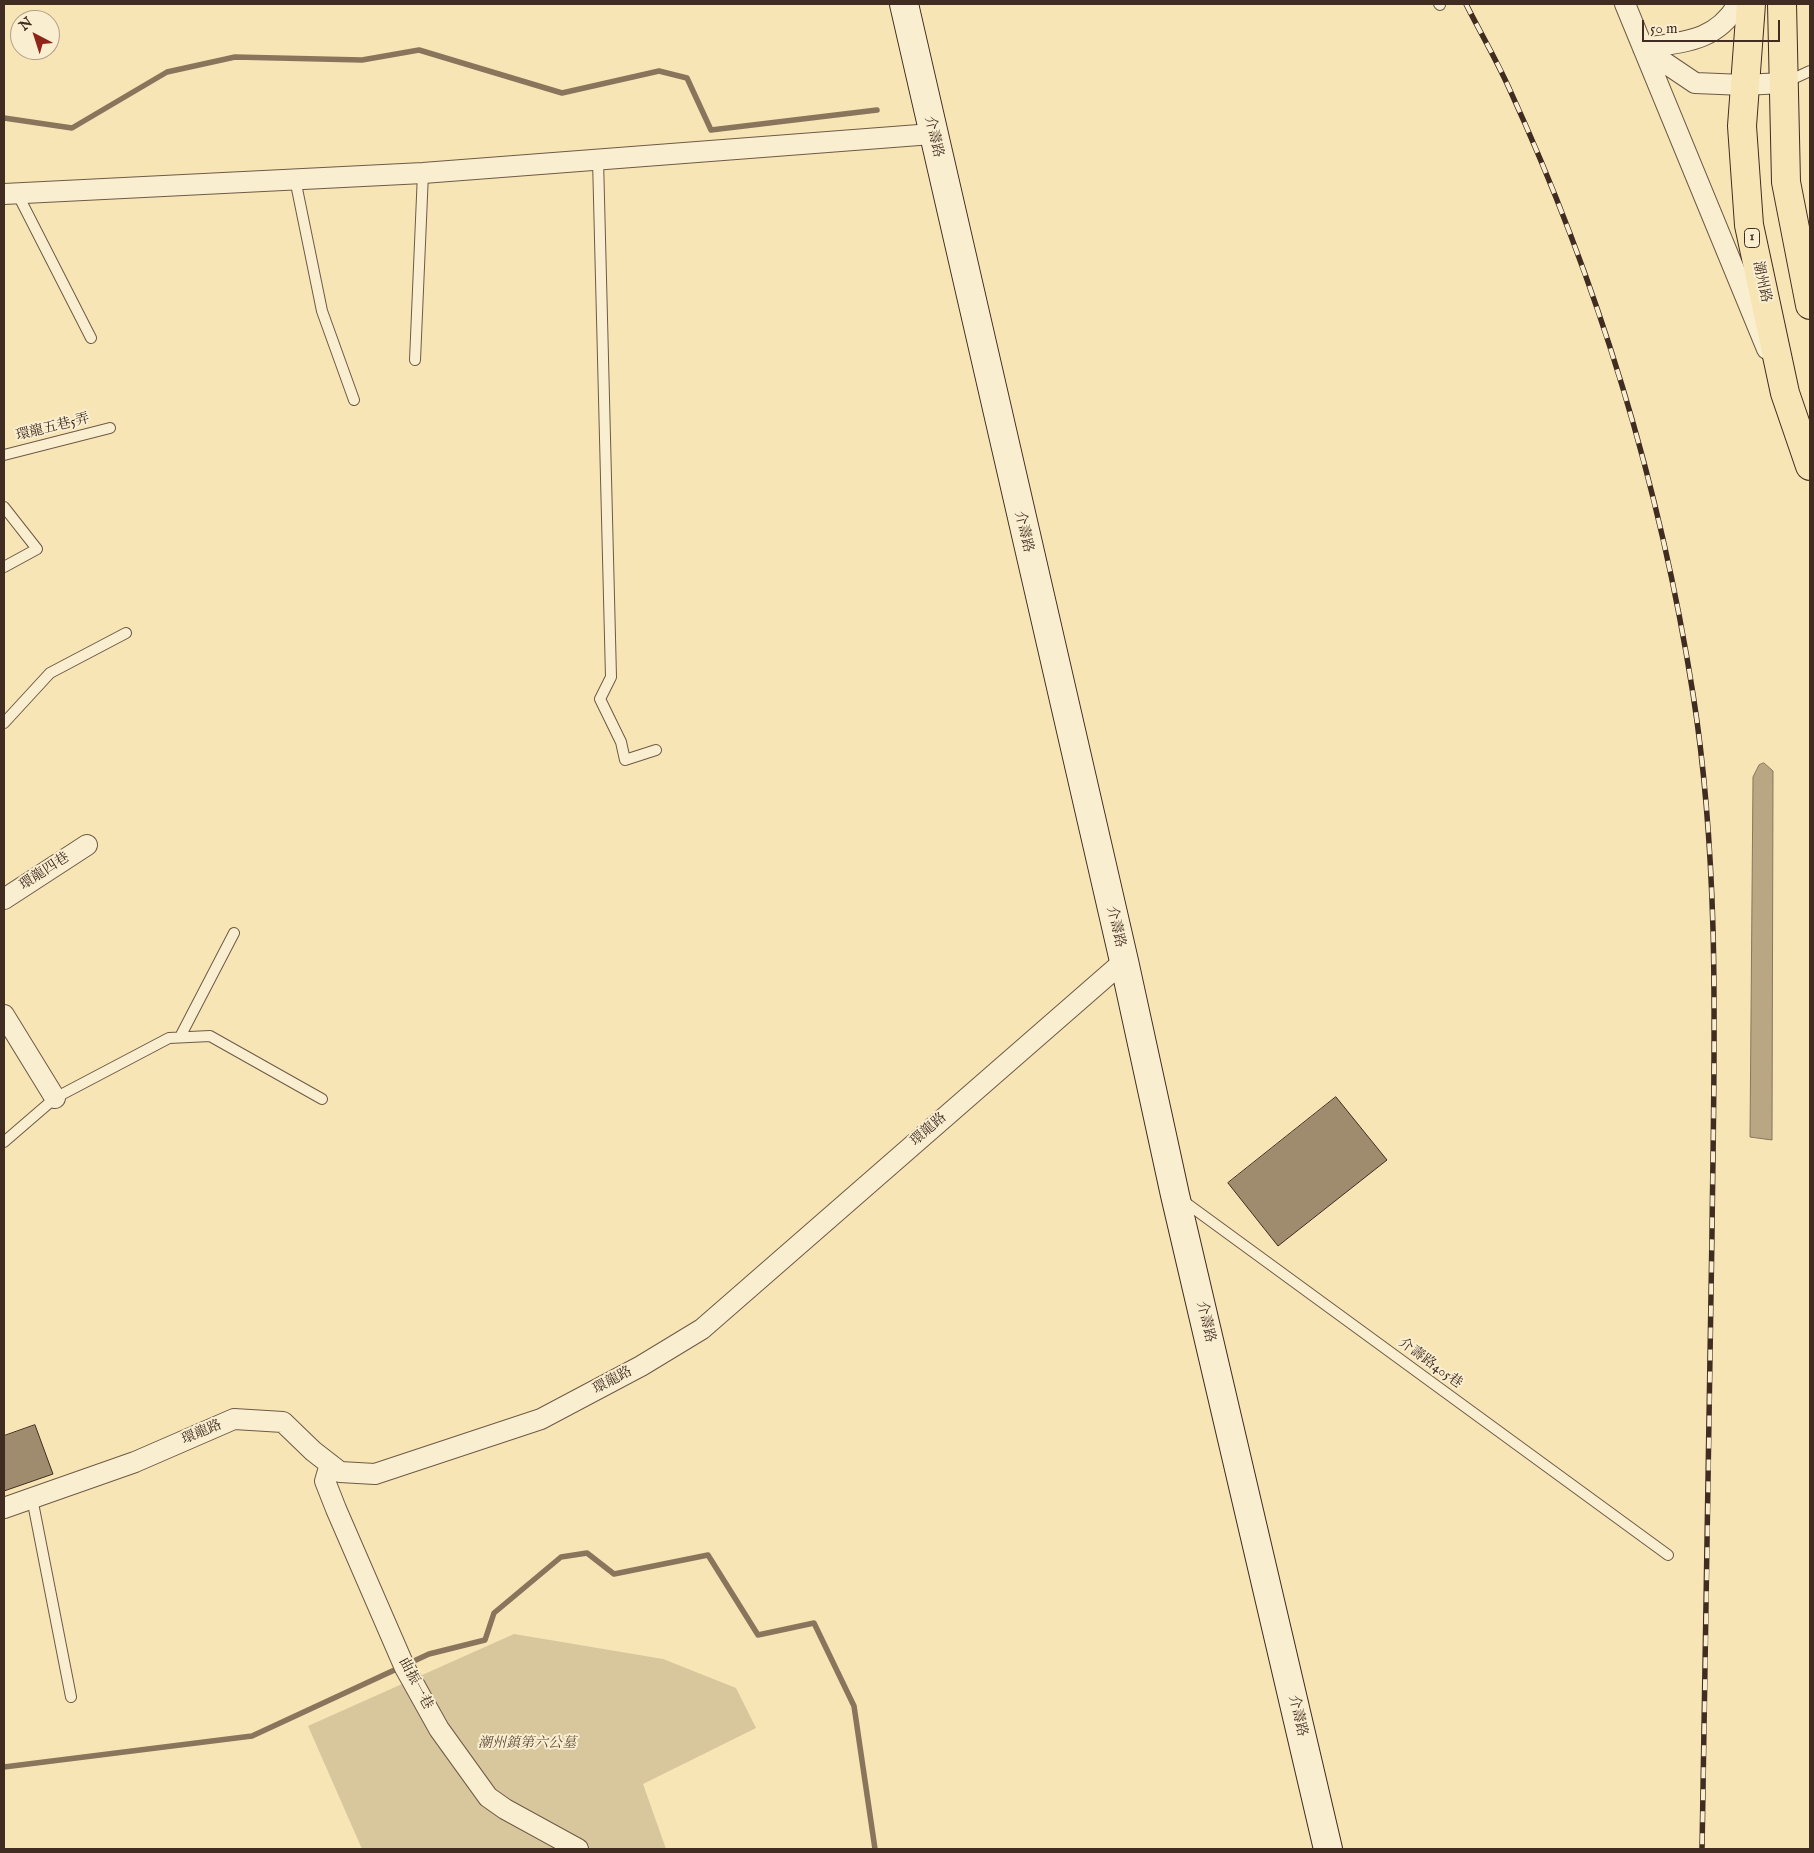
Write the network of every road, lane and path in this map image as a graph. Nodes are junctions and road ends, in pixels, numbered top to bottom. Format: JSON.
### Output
{"nodes":[{"id":1,"x":904,"y":4,"type":"edge"},
{"id":2,"x":1624,"y":4,"type":"edge"},
{"id":3,"x":1738,"y":4,"type":"edge"},
{"id":4,"x":1750,"y":4,"type":"edge"},
{"id":5,"x":1782,"y":4,"type":"edge"},
{"id":6,"x":1643,"y":48,"type":"junction"},
{"id":7,"x":1810,"y":71,"type":"edge"},
{"id":8,"x":1783,"y":83,"type":"junction"},
{"id":9,"x":1744,"y":85,"type":"junction"},
{"id":10,"x":932,"y":134,"type":"junction"},
{"id":11,"x":598,"y":159,"type":"junction"},
{"id":12,"x":423,"y":173,"type":"junction"},
{"id":13,"x":295,"y":179,"type":"junction"},
{"id":14,"x":10,"y":193,"type":"edge"},
{"id":15,"x":1809,"y":293,"type":"edge"},
{"id":16,"x":91,"y":338,"type":"dead end"},
{"id":17,"x":415,"y":360,"type":"dead end"},
{"id":18,"x":1785,"y":393,"type":"junction"},
{"id":19,"x":354,"y":400,"type":"dead end"},
{"id":20,"x":110,"y":428,"type":"dead end"},
{"id":21,"x":4,"y":455,"type":"edge"},
{"id":22,"x":1810,"y":466,"type":"edge"},
{"id":23,"x":4,"y":507,"type":"edge"},
{"id":24,"x":4,"y":567,"type":"edge"},
{"id":25,"x":126,"y":633,"type":"dead end"},
{"id":26,"x":4,"y":723,"type":"edge"},
{"id":27,"x":656,"y":750,"type":"dead end"},
{"id":28,"x":87,"y":845,"type":"dead end"},
{"id":29,"x":4,"y":899,"type":"edge"},
{"id":30,"x":234,"y":933,"type":"dead end"},
{"id":31,"x":1124,"y":961,"type":"junction"},
{"id":32,"x":4,"y":1015,"type":"edge"},
{"id":33,"x":180,"y":1037,"type":"junction"},
{"id":34,"x":55,"y":1098,"type":"junction"},
{"id":35,"x":322,"y":1099,"type":"dead end"},
{"id":36,"x":4,"y":1142,"type":"edge"},
{"id":37,"x":1175,"y":1195,"type":"junction"},
{"id":38,"x":330,"y":1464,"type":"junction"},
{"id":39,"x":32,"y":1498,"type":"junction"},
{"id":40,"x":4,"y":1508,"type":"edge"},
{"id":41,"x":1668,"y":1554,"type":"dead end"},
{"id":42,"x":71,"y":1697,"type":"dead end"},
{"id":43,"x":578,"y":1849,"type":"edge"},
{"id":44,"x":1328,"y":1849,"type":"edge"}],
"edges":[{"from":1,"to":10,"type":"main road","name":"介壽路"},
{"from":2,"to":6,"type":"street"},
{"from":3,"to":6,"type":"street"},
{"from":4,"to":9,"type":"main road","name":"潮州路","number":"1"},
{"from":5,"to":8,"type":"main road"},
{"from":6,"to":9,"type":"street"},
{"from":6,"to":18,"type":"street"},
{"from":7,"to":8,"type":"lane"},
{"from":8,"to":9,"type":"street"},
{"from":8,"to":15,"type":"main road"},
{"from":9,"to":18,"type":"main road","name":"潮州路","number":"1"},
{"from":10,"to":11,"type":"street"},
{"from":10,"to":31,"type":"main road","name":"介壽路"},
{"from":11,"to":12,"type":"street"},
{"from":11,"to":27,"type":"lane"},
{"from":12,"to":13,"type":"street"},
{"from":12,"to":17,"type":"lane"},
{"from":13,"to":14,"type":"street"},
{"from":13,"to":19,"type":"lane"},
{"from":14,"to":16,"type":"lane"},
{"from":18,"to":22,"type":"main road","name":"潮州路","number":"1"},
{"from":20,"to":21,"type":"lane","name":"環龍五巷5弄"},
{"from":23,"to":24,"type":"lane"},
{"from":25,"to":26,"type":"lane"},
{"from":28,"to":29,"type":"street","name":"環龍四巷"},
{"from":30,"to":33,"type":"lane"},
{"from":31,"to":37,"type":"main road","name":"介壽路"},
{"from":31,"to":38,"type":"street","name":"環龍路"},
{"from":32,"to":34,"type":"street"},
{"from":33,"to":34,"type":"lane"},
{"from":33,"to":35,"type":"lane"},
{"from":34,"to":36,"type":"lane"},
{"from":37,"to":41,"type":"lane","name":"介壽路405巷"},
{"from":37,"to":44,"type":"main road","name":"介壽路"},
{"from":38,"to":39,"type":"street","name":"環龍路"},
{"from":38,"to":43,"type":"street","name":"曲振一巷"},
{"from":39,"to":40,"type":"street","name":"環龍路"},
{"from":39,"to":42,"type":"lane"}]}
